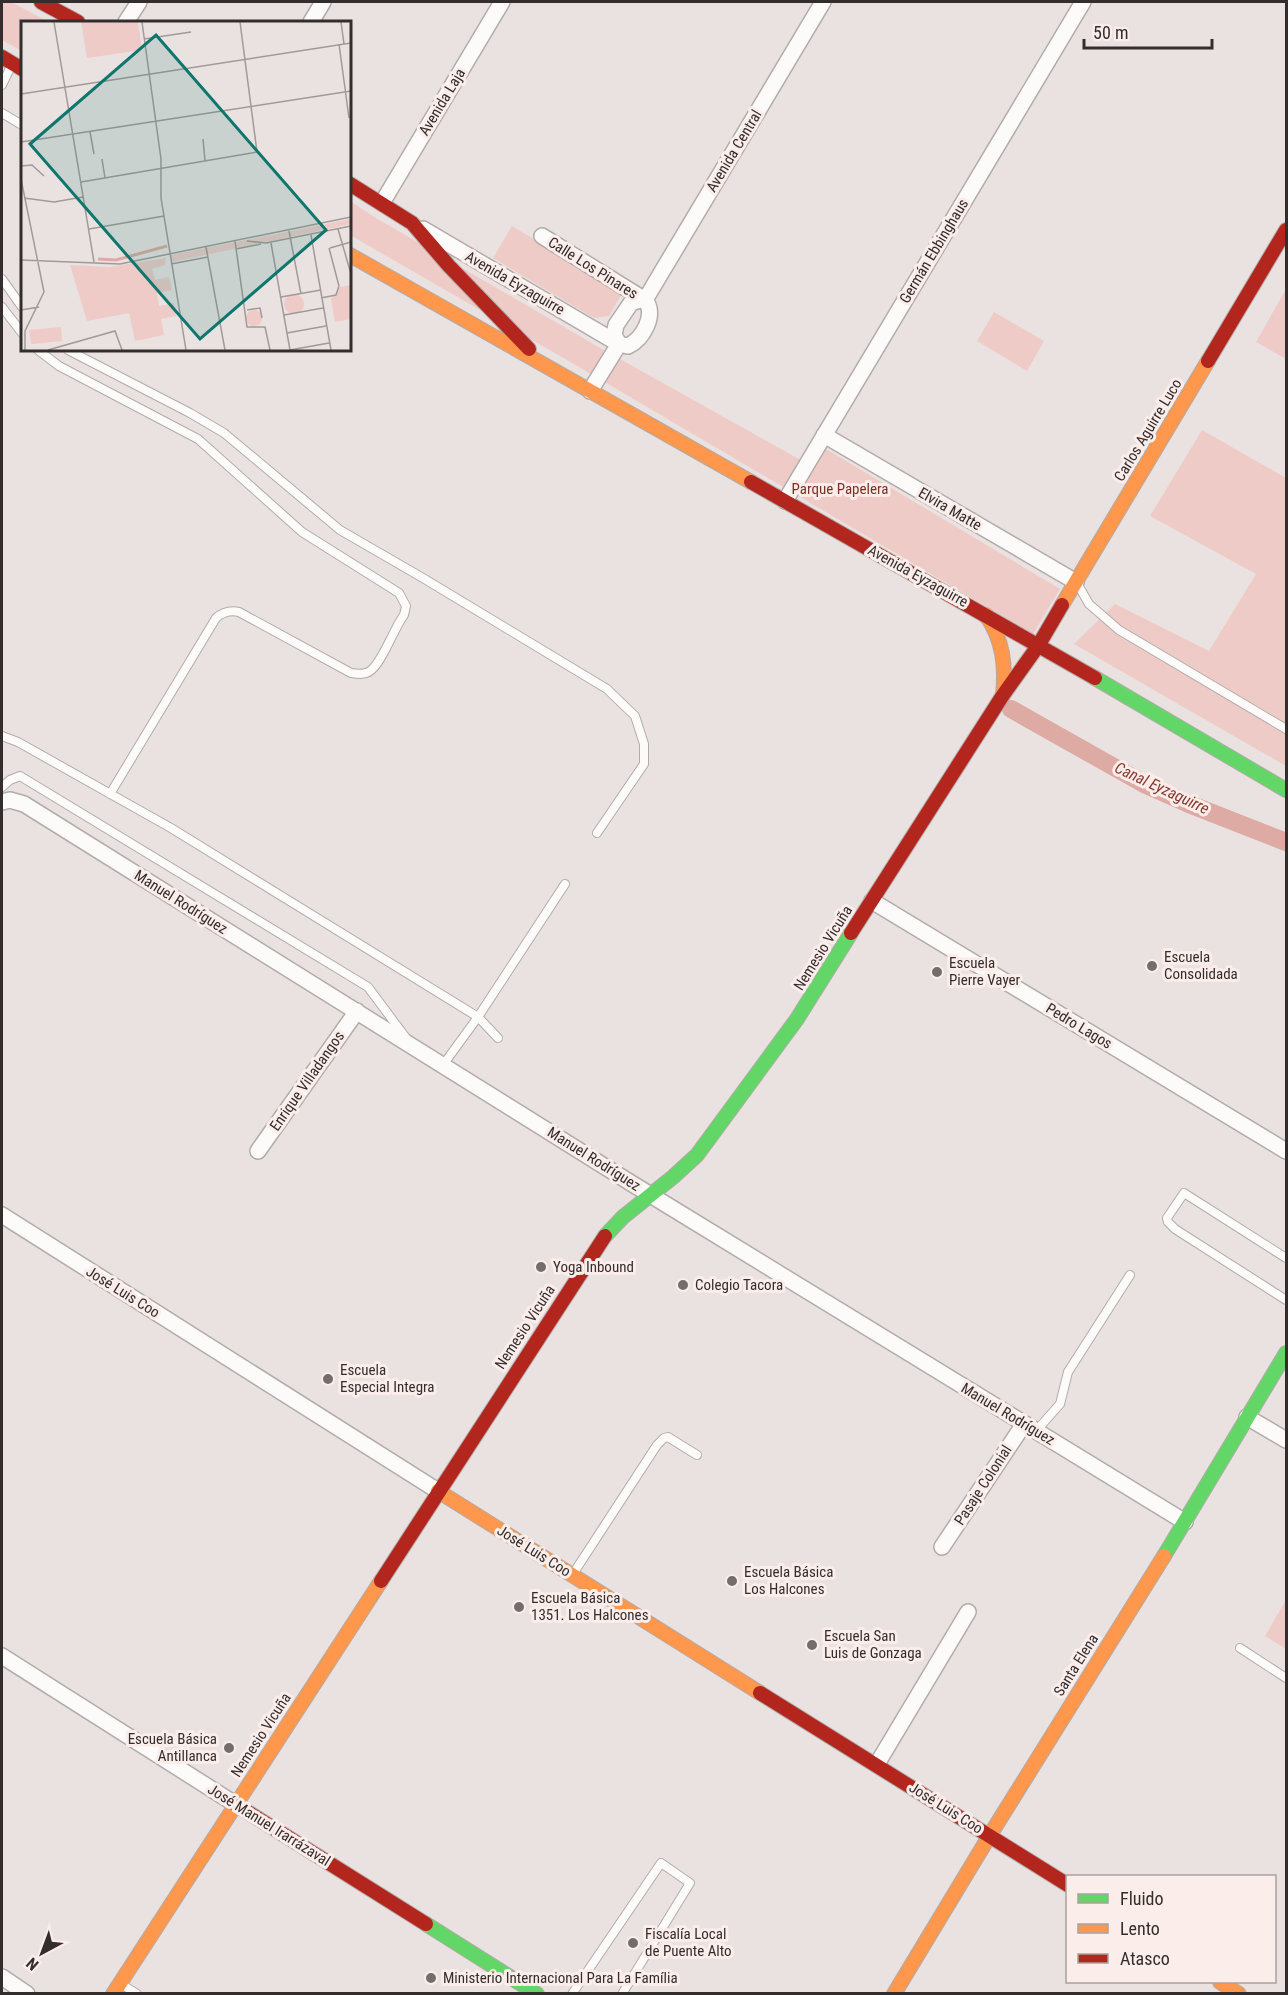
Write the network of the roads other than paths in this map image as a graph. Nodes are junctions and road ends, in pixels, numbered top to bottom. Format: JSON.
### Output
{"nodes":[{"id":1,"x":42,"y":2,"type":"edge"},
{"id":2,"x":139,"y":2,"type":"edge"},
{"id":3,"x":323,"y":2,"type":"edge"},
{"id":4,"x":502,"y":2,"type":"edge"},
{"id":5,"x":823,"y":2,"type":"edge"},
{"id":6,"x":1083,"y":2,"type":"edge"},
{"id":7,"x":76,"y":21,"type":"edge"},
{"id":8,"x":127,"y":21,"type":"edge"},
{"id":9,"x":312,"y":21,"type":"edge"},
{"id":10,"x":12,"y":63,"type":"edge"},
{"id":11,"x":2,"y":85,"type":"edge"},
{"id":12,"x":2,"y":114,"type":"edge"},
{"id":13,"x":21,"y":124,"type":"edge"},
{"id":14,"x":351,"y":185,"type":"edge"},
{"id":15,"x":382,"y":203,"type":"junction"},
{"id":16,"x":412,"y":223,"type":"junction"},
{"id":17,"x":1287,"y":230,"type":"edge"},
{"id":18,"x":542,"y":236,"type":"dead end"},
{"id":19,"x":351,"y":256,"type":"edge"},
{"id":20,"x":2,"y":279,"type":"edge"},
{"id":21,"x":645,"y":300,"type":"junction"},
{"id":22,"x":21,"y":306,"type":"edge"},
{"id":23,"x":2,"y":307,"type":"edge"},
{"id":24,"x":21,"y":332,"type":"edge"},
{"id":25,"x":618,"y":344,"type":"junction"},
{"id":26,"x":39,"y":351,"type":"edge"},
{"id":27,"x":70,"y":351,"type":"edge"},
{"id":28,"x":547,"y":367,"type":"junction"},
{"id":29,"x":590,"y":391,"type":"junction"},
{"id":30,"x":825,"y":435,"type":"junction"},
{"id":31,"x":785,"y":501,"type":"junction"},
{"id":32,"x":1076,"y":582,"type":"junction"},
{"id":33,"x":985,"y":614,"type":"junction"},
{"id":34,"x":1038,"y":646,"type":"junction"},
{"id":35,"x":1003,"y":695,"type":"junction"},
{"id":36,"x":1287,"y":729,"type":"edge"},
{"id":37,"x":2,"y":736,"type":"edge"},
{"id":38,"x":1287,"y":790,"type":"edge"},
{"id":39,"x":110,"y":794,"type":"junction"},
{"id":40,"x":2,"y":796,"type":"edge"},
{"id":41,"x":597,"y":833,"type":"dead end"},
{"id":42,"x":565,"y":884,"type":"dead end"},
{"id":43,"x":872,"y":901,"type":"junction"},
{"id":44,"x":357,"y":1011,"type":"junction"},
{"id":45,"x":478,"y":1017,"type":"junction"},
{"id":46,"x":498,"y":1038,"type":"dead end"},
{"id":47,"x":413,"y":1046,"type":"junction"},
{"id":48,"x":443,"y":1065,"type":"junction"},
{"id":49,"x":258,"y":1151,"type":"dead end"},
{"id":50,"x":1287,"y":1151,"type":"edge"},
{"id":51,"x":650,"y":1194,"type":"junction"},
{"id":52,"x":2,"y":1215,"type":"edge"},
{"id":53,"x":1287,"y":1258,"type":"edge"},
{"id":54,"x":1130,"y":1275,"type":"dead end"},
{"id":55,"x":1287,"y":1300,"type":"edge"},
{"id":56,"x":1287,"y":1353,"type":"edge"},
{"id":57,"x":1247,"y":1417,"type":"junction"},
{"id":58,"x":1030,"y":1427,"type":"junction"},
{"id":59,"x":1287,"y":1440,"type":"edge"},
{"id":60,"x":697,"y":1455,"type":"dead end"},
{"id":61,"x":438,"y":1491,"type":"junction"},
{"id":62,"x":1185,"y":1522,"type":"junction"},
{"id":63,"x":942,"y":1547,"type":"dead end"},
{"id":64,"x":573,"y":1575,"type":"junction"},
{"id":65,"x":968,"y":1612,"type":"dead end"},
{"id":66,"x":1240,"y":1648,"type":"dead end"},
{"id":67,"x":2,"y":1656,"type":"edge"},
{"id":68,"x":1287,"y":1678,"type":"edge"},
{"id":69,"x":877,"y":1764,"type":"junction"},
{"id":70,"x":235,"y":1804,"type":"junction"},
{"id":71,"x":990,"y":1835,"type":"junction"},
{"id":72,"x":1066,"y":1883,"type":"edge"},
{"id":73,"x":2,"y":1977,"type":"edge"},
{"id":74,"x":1222,"y":1983,"type":"edge"},
{"id":75,"x":116,"y":1988,"type":"edge"},
{"id":76,"x":518,"y":1989,"type":"edge"},
{"id":77,"x":27,"y":1994,"type":"edge"},
{"id":78,"x":137,"y":1994,"type":"edge"},
{"id":79,"x":537,"y":1994,"type":"edge"},
{"id":80,"x":572,"y":1994,"type":"edge"},
{"id":81,"x":622,"y":1994,"type":"edge"},
{"id":82,"x":894,"y":1994,"type":"edge"},
{"id":83,"x":1239,"y":1994,"type":"edge"}],
"edges":[{"from":1,"to":7,"type":"street"},
{"from":2,"to":8,"type":"street"},
{"from":3,"to":9,"type":"street"},
{"from":4,"to":15,"type":"street","name":"Avenida Laja"},
{"from":5,"to":21,"type":"street","name":"Avenida Central"},
{"from":6,"to":30,"type":"street","name":"Germán Ebbinghaus"},
{"from":10,"to":11,"type":"lane"},
{"from":12,"to":13,"type":"lane"},
{"from":14,"to":15,"type":"street","name":"Avenida Eyzaguirre"},
{"from":15,"to":16,"type":"street","name":"Avenida Eyzaguirre"},
{"from":16,"to":25,"type":"street","name":"Avenida Eyzaguirre"},
{"from":16,"to":28,"type":"street","name":"Avenida Eyzaguirre"},
{"from":17,"to":32,"type":"street","name":"Carlos Aguirre Luco"},
{"from":18,"to":21,"type":"street","name":"Calle Los Pinares"},
{"from":19,"to":28,"type":"street","name":"Avenida Eyzaguirre"},
{"from":20,"to":22,"type":"lane"},
{"from":21,"to":25,"type":"street","name":"Avenida Central"},
{"from":21,"to":25,"type":"street","name":"Avenida Central"},
{"from":23,"to":24,"type":"lane"},
{"from":25,"to":29,"type":"street","name":"Avenida Central"},
{"from":26,"to":39,"type":"lane"},
{"from":27,"to":41,"type":"lane"},
{"from":28,"to":29,"type":"street","name":"Avenida Eyzaguirre"},
{"from":29,"to":31,"type":"street","name":"Avenida Eyzaguirre"},
{"from":30,"to":31,"type":"street","name":"Germán Ebbinghaus"},
{"from":30,"to":32,"type":"street","name":"Elvira Matte"},
{"from":31,"to":33,"type":"street","name":"Avenida Eyzaguirre"},
{"from":32,"to":34,"type":"street","name":"Carlos Aguirre Luco"},
{"from":32,"to":36,"type":"lane"},
{"from":33,"to":34,"type":"street","name":"Avenida Eyzaguirre"},
{"from":33,"to":35,"type":"street"},
{"from":34,"to":35,"type":"street","name":"Nemesio Vicuña"},
{"from":34,"to":38,"type":"street","name":"Avenida Eyzaguirre"},
{"from":35,"to":43,"type":"street","name":"Nemesio Vicuña"},
{"from":37,"to":39,"type":"lane"},
{"from":39,"to":45,"type":"lane"},
{"from":40,"to":44,"type":"street","name":"Manuel Rodríguez"},
{"from":40,"to":47,"type":"lane"},
{"from":42,"to":45,"type":"lane"},
{"from":43,"to":50,"type":"street","name":"Pedro Lagos"},
{"from":43,"to":51,"type":"street","name":"Nemesio Vicuña"},
{"from":44,"to":47,"type":"street","name":"Manuel Rodríguez"},
{"from":44,"to":49,"type":"street","name":"Enrique Villadangos"},
{"from":45,"to":46,"type":"lane"},
{"from":45,"to":48,"type":"lane"},
{"from":47,"to":48,"type":"street","name":"Manuel Rodríguez"},
{"from":48,"to":51,"type":"street","name":"Manuel Rodríguez"},
{"from":51,"to":58,"type":"street","name":"Manuel Rodríguez"},
{"from":51,"to":61,"type":"street","name":"Nemesio Vicuña"},
{"from":52,"to":61,"type":"street","name":"José Luis Coo"},
{"from":53,"to":55,"type":"lane"},
{"from":54,"to":58,"type":"lane"},
{"from":56,"to":57,"type":"street","name":"Santa Elena"},
{"from":57,"to":59,"type":"street"},
{"from":57,"to":62,"type":"street","name":"Santa Elena"},
{"from":58,"to":62,"type":"street","name":"Manuel Rodríguez"},
{"from":58,"to":63,"type":"street","name":"Pasaje Colonial"},
{"from":60,"to":64,"type":"lane"},
{"from":61,"to":64,"type":"street","name":"José Luis Coo"},
{"from":61,"to":70,"type":"street","name":"Nemesio Vicuña"},
{"from":62,"to":71,"type":"street","name":"Santa Elena"},
{"from":64,"to":69,"type":"street","name":"José Luis Coo"},
{"from":65,"to":69,"type":"street"},
{"from":66,"to":68,"type":"lane"},
{"from":67,"to":70,"type":"street","name":"José Manuel Irarrázaval"},
{"from":69,"to":71,"type":"street","name":"José Luis Coo"},
{"from":70,"to":75,"type":"street","name":"Nemesio Vicuña"},
{"from":70,"to":76,"type":"street","name":"José Manuel Irarrázaval"},
{"from":71,"to":72,"type":"street","name":"José Luis Coo"},
{"from":71,"to":82,"type":"street","name":"Santa Elena"},
{"from":73,"to":77,"type":"street"},
{"from":74,"to":83,"type":"street"},
{"from":75,"to":78,"type":"lane"},
{"from":76,"to":79,"type":"street","name":"José Manuel Irarrázaval"},
{"from":80,"to":81,"type":"lane"}]}
